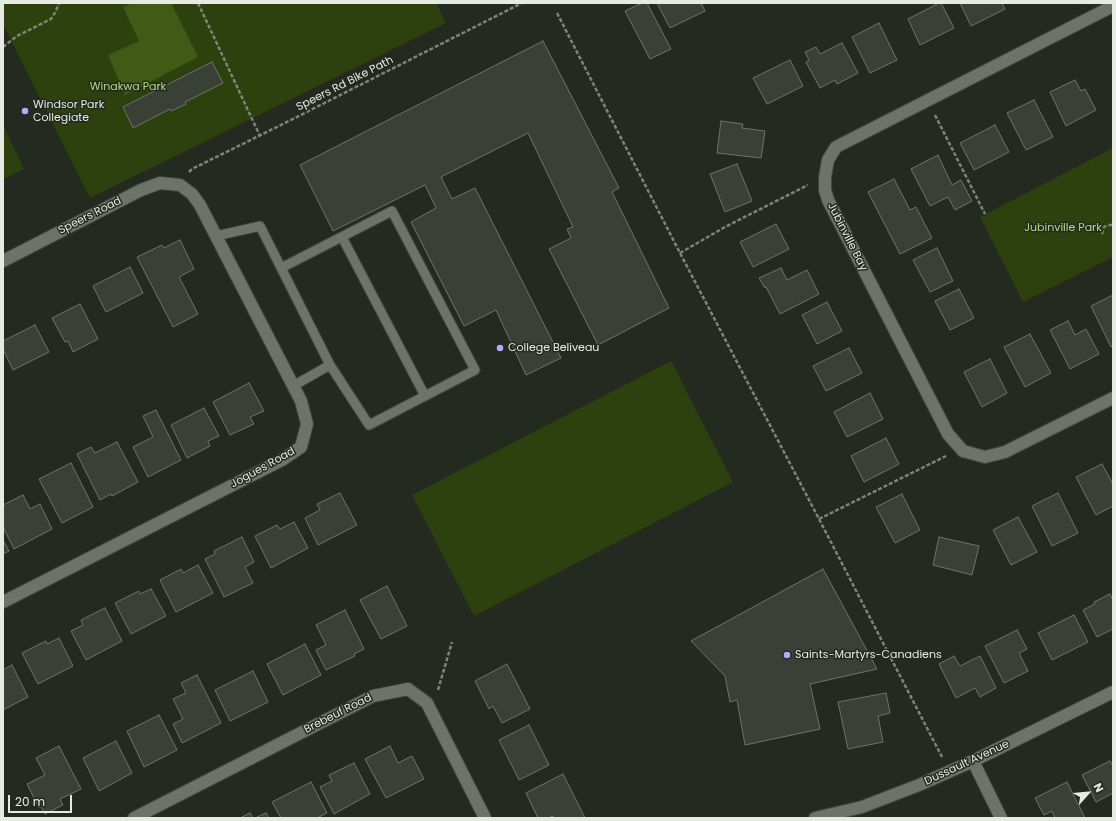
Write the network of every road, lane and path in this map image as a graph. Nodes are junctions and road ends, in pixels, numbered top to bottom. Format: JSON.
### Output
{"nodes":[{"id":1,"x":59,"y":3,"type":"edge"},
{"id":2,"x":198,"y":3,"type":"edge"},
{"id":3,"x":522,"y":3,"type":"edge"},
{"id":4,"x":1113,"y":6,"type":"edge"},
{"id":5,"x":557,"y":13,"type":"dead end"},
{"id":6,"x":3,"y":47,"type":"edge"},
{"id":7,"x":927,"y":100,"type":"junction"},
{"id":8,"x":260,"y":136,"type":"junction"},
{"id":9,"x":824,"y":177,"type":"junction"},
{"id":10,"x":180,"y":185,"type":"junction"},
{"id":11,"x":985,"y":214,"type":"dead end"},
{"id":12,"x":1113,"y":225,"type":"edge"},
{"id":13,"x":1102,"y":234,"type":"dead end"},
{"id":14,"x":216,"y":236,"type":"junction"},
{"id":15,"x":342,"y":237,"type":"junction"},
{"id":16,"x":680,"y":253,"type":"junction"},
{"id":17,"x":3,"y":261,"type":"edge"},
{"id":18,"x":281,"y":268,"type":"junction"},
{"id":19,"x":330,"y":365,"type":"junction"},
{"id":20,"x":293,"y":386,"type":"junction"},
{"id":21,"x":424,"y":396,"type":"junction"},
{"id":22,"x":1113,"y":398,"type":"edge"},
{"id":23,"x":960,"y":448,"type":"junction"},
{"id":24,"x":819,"y":519,"type":"junction"},
{"id":25,"x":3,"y":602,"type":"edge"},
{"id":26,"x":452,"y":642,"type":"dead end"},
{"id":27,"x":1113,"y":692,"type":"edge"},
{"id":28,"x":431,"y":712,"type":"junction"},
{"id":29,"x":973,"y":761,"type":"junction"},
{"id":30,"x":950,"y":772,"type":"junction"},
{"id":31,"x":134,"y":818,"type":"edge"},
{"id":32,"x":485,"y":818,"type":"edge"},
{"id":33,"x":815,"y":818,"type":"edge"},
{"id":34,"x":1001,"y":818,"type":"edge"}],
"edges":[{"from":1,"to":6,"type":"path"},
{"from":2,"to":8,"type":"path"},
{"from":3,"to":8,"type":"path","name":"Speers Rd Bike Path"},
{"from":4,"to":7,"type":"street","name":"Jubinville Bay"},
{"from":5,"to":16,"type":"path"},
{"from":7,"to":9,"type":"street","name":"Jubinville Bay"},
{"from":7,"to":11,"type":"path"},
{"from":8,"to":10,"type":"path","name":"Speers Rd Bike Path"},
{"from":9,"to":16,"type":"path"},
{"from":9,"to":23,"type":"street","name":"Jubinville Bay"},
{"from":10,"to":14,"type":"street","name":"Jogues Road"},
{"from":10,"to":17,"type":"street","name":"Speers Road"},
{"from":12,"to":13,"type":"path"},
{"from":14,"to":18,"type":"lane"},
{"from":14,"to":20,"type":"street","name":"Jogues Road"},
{"from":15,"to":18,"type":"lane"},
{"from":15,"to":21,"type":"lane"},
{"from":15,"to":21,"type":"lane"},
{"from":16,"to":24,"type":"path"},
{"from":18,"to":19,"type":"lane"},
{"from":19,"to":20,"type":"lane"},
{"from":19,"to":21,"type":"lane"},
{"from":20,"to":25,"type":"street","name":"Jogues Road"},
{"from":22,"to":23,"type":"street","name":"Jubinville Bay"},
{"from":23,"to":24,"type":"path"},
{"from":24,"to":30,"type":"path"},
{"from":26,"to":28,"type":"path"},
{"from":27,"to":29,"type":"street","name":"Dussault Avenue"},
{"from":28,"to":31,"type":"street","name":"Brebeuf Road"},
{"from":28,"to":32,"type":"street","name":"Brebeuf Road"},
{"from":29,"to":30,"type":"street","name":"Dussault Avenue"},
{"from":29,"to":34,"type":"street"},
{"from":30,"to":33,"type":"street","name":"Dussault Avenue"}]}
